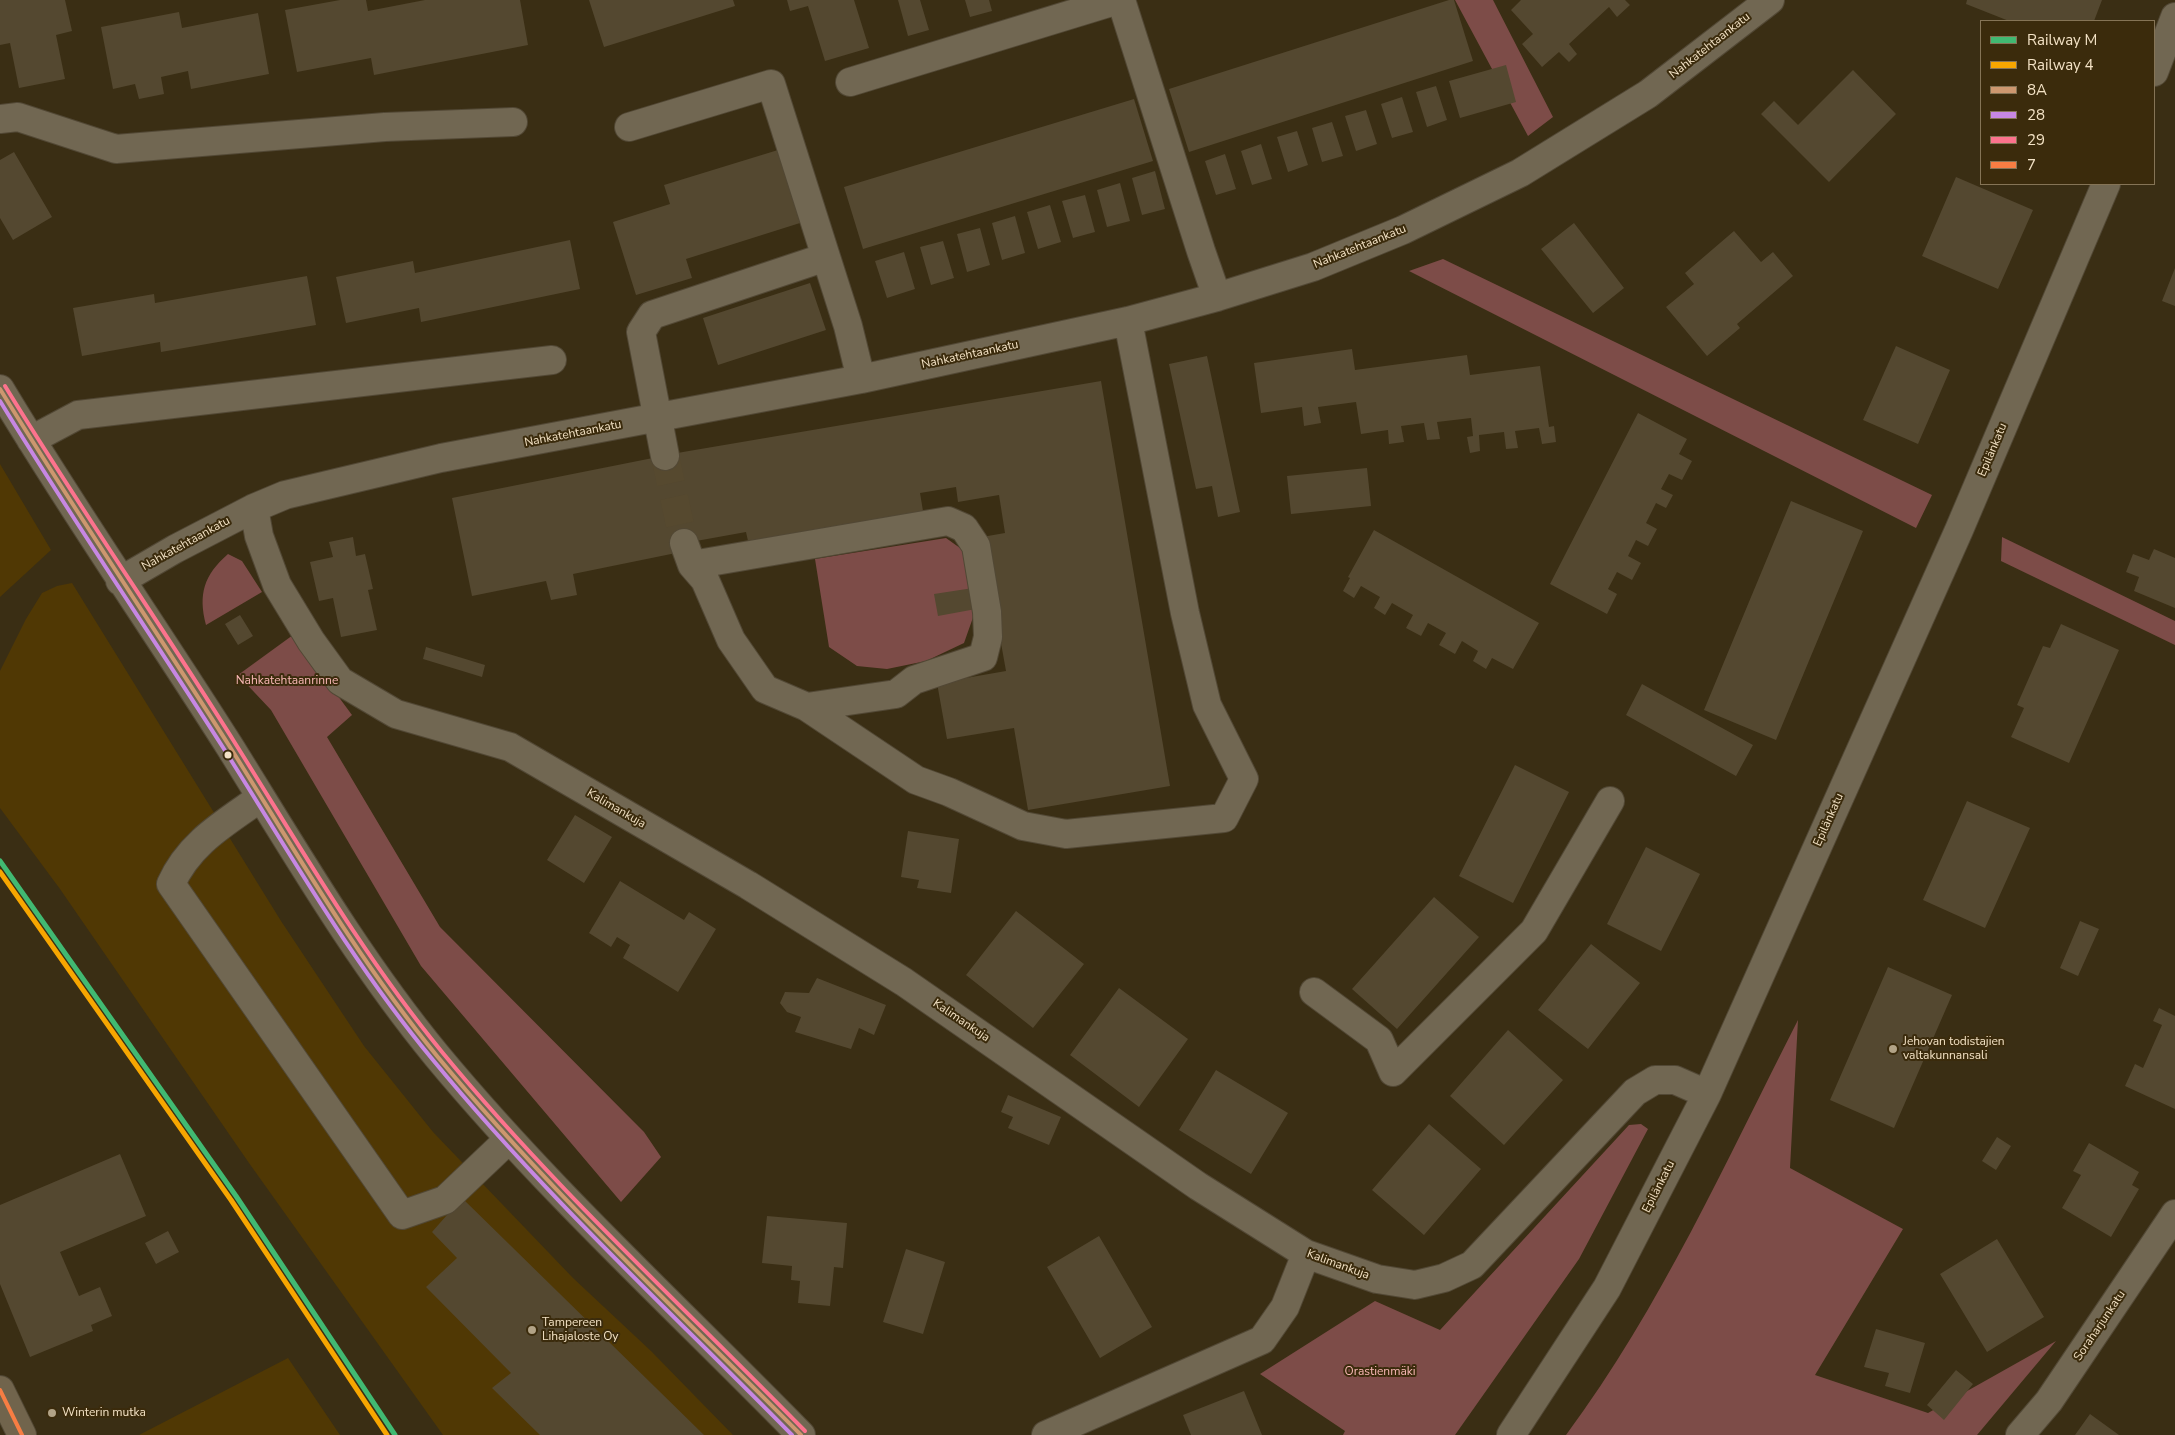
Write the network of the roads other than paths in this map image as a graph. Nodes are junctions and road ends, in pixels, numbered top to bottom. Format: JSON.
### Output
{"nodes":[{"id":1,"x":1120,"y":0,"type":"edge"},
{"id":2,"x":1770,"y":0,"type":"edge"},
{"id":3,"x":2175,"y":17,"type":"edge"},
{"id":4,"x":2155,"y":69,"type":"edge"},
{"id":5,"x":850,"y":82,"type":"dead end"},
{"id":6,"x":0,"y":119,"type":"edge"},
{"id":7,"x":512,"y":122,"type":"dead end"},
{"id":8,"x":629,"y":127,"type":"dead end"},
{"id":9,"x":2106,"y":185,"type":"edge"},
{"id":10,"x":826,"y":257,"type":"junction"},
{"id":11,"x":1217,"y":297,"type":"junction"},
{"id":12,"x":1128,"y":321,"type":"junction"},
{"id":13,"x":552,"y":360,"type":"dead end"},
{"id":14,"x":861,"y":378,"type":"junction"},
{"id":15,"x":0,"y":389,"type":"edge"},
{"id":16,"x":657,"y":418,"type":"junction"},
{"id":17,"x":31,"y":440,"type":"junction"},
{"id":18,"x":665,"y":456,"type":"tunnel mouth"},
{"id":19,"x":254,"y":508,"type":"junction"},
{"id":20,"x":120,"y":581,"type":"junction"},
{"id":21,"x":807,"y":707,"type":"junction"},
{"id":22,"x":260,"y":798,"type":"junction"},
{"id":23,"x":1610,"y":801,"type":"dead end"},
{"id":24,"x":1314,"y":992,"type":"dead end"},
{"id":25,"x":1707,"y":1094,"type":"junction"},
{"id":26,"x":508,"y":1140,"type":"junction"},
{"id":27,"x":2175,"y":1214,"type":"edge"},
{"id":28,"x":1306,"y":1254,"type":"junction"},
{"id":29,"x":0,"y":1390,"type":"edge"},
{"id":30,"x":22,"y":1435,"type":"edge"},
{"id":31,"x":801,"y":1435,"type":"edge"},
{"id":32,"x":1046,"y":1435,"type":"edge"},
{"id":33,"x":1511,"y":1435,"type":"edge"},
{"id":34,"x":2020,"y":1435,"type":"edge"}],
"edges":[{"from":1,"to":5,"type":"street"},
{"from":1,"to":11,"type":"street"},
{"from":2,"to":11,"type":"street","name":"Nahkatehtaankatu"},
{"from":3,"to":4,"type":"street"},
{"from":6,"to":7,"type":"street"},
{"from":8,"to":10,"type":"street"},
{"from":9,"to":25,"type":"street","name":"Epilänkatu"},
{"from":10,"to":14,"type":"street"},
{"from":10,"to":16,"type":"street"},
{"from":11,"to":12,"type":"street","name":"Nahkatehtaankatu"},
{"from":12,"to":14,"type":"street","name":"Nahkatehtaankatu"},
{"from":12,"to":21,"type":"street"},
{"from":13,"to":17,"type":"street"},
{"from":14,"to":16,"type":"street","name":"Nahkatehtaankatu"},
{"from":15,"to":17,"type":"street"},
{"from":16,"to":18,"type":"street"},
{"from":16,"to":19,"type":"street","name":"Nahkatehtaankatu"},
{"from":17,"to":20,"type":"street"},
{"from":19,"to":20,"type":"street","name":"Nahkatehtaankatu"},
{"from":19,"to":28,"type":"street","name":"Kalimankuja"},
{"from":20,"to":22,"type":"street"},
{"from":21,"to":21,"type":"street"},
{"from":22,"to":26,"type":"street"},
{"from":22,"to":26,"type":"street"},
{"from":23,"to":24,"type":"street"},
{"from":25,"to":28,"type":"street","name":"Kalimankuja"},
{"from":25,"to":33,"type":"street","name":"Epilänkatu"},
{"from":26,"to":31,"type":"street"},
{"from":27,"to":34,"type":"street","name":"Soraharjunkatu"},
{"from":28,"to":32,"type":"street"},
{"from":29,"to":30,"type":"main road"}]}
